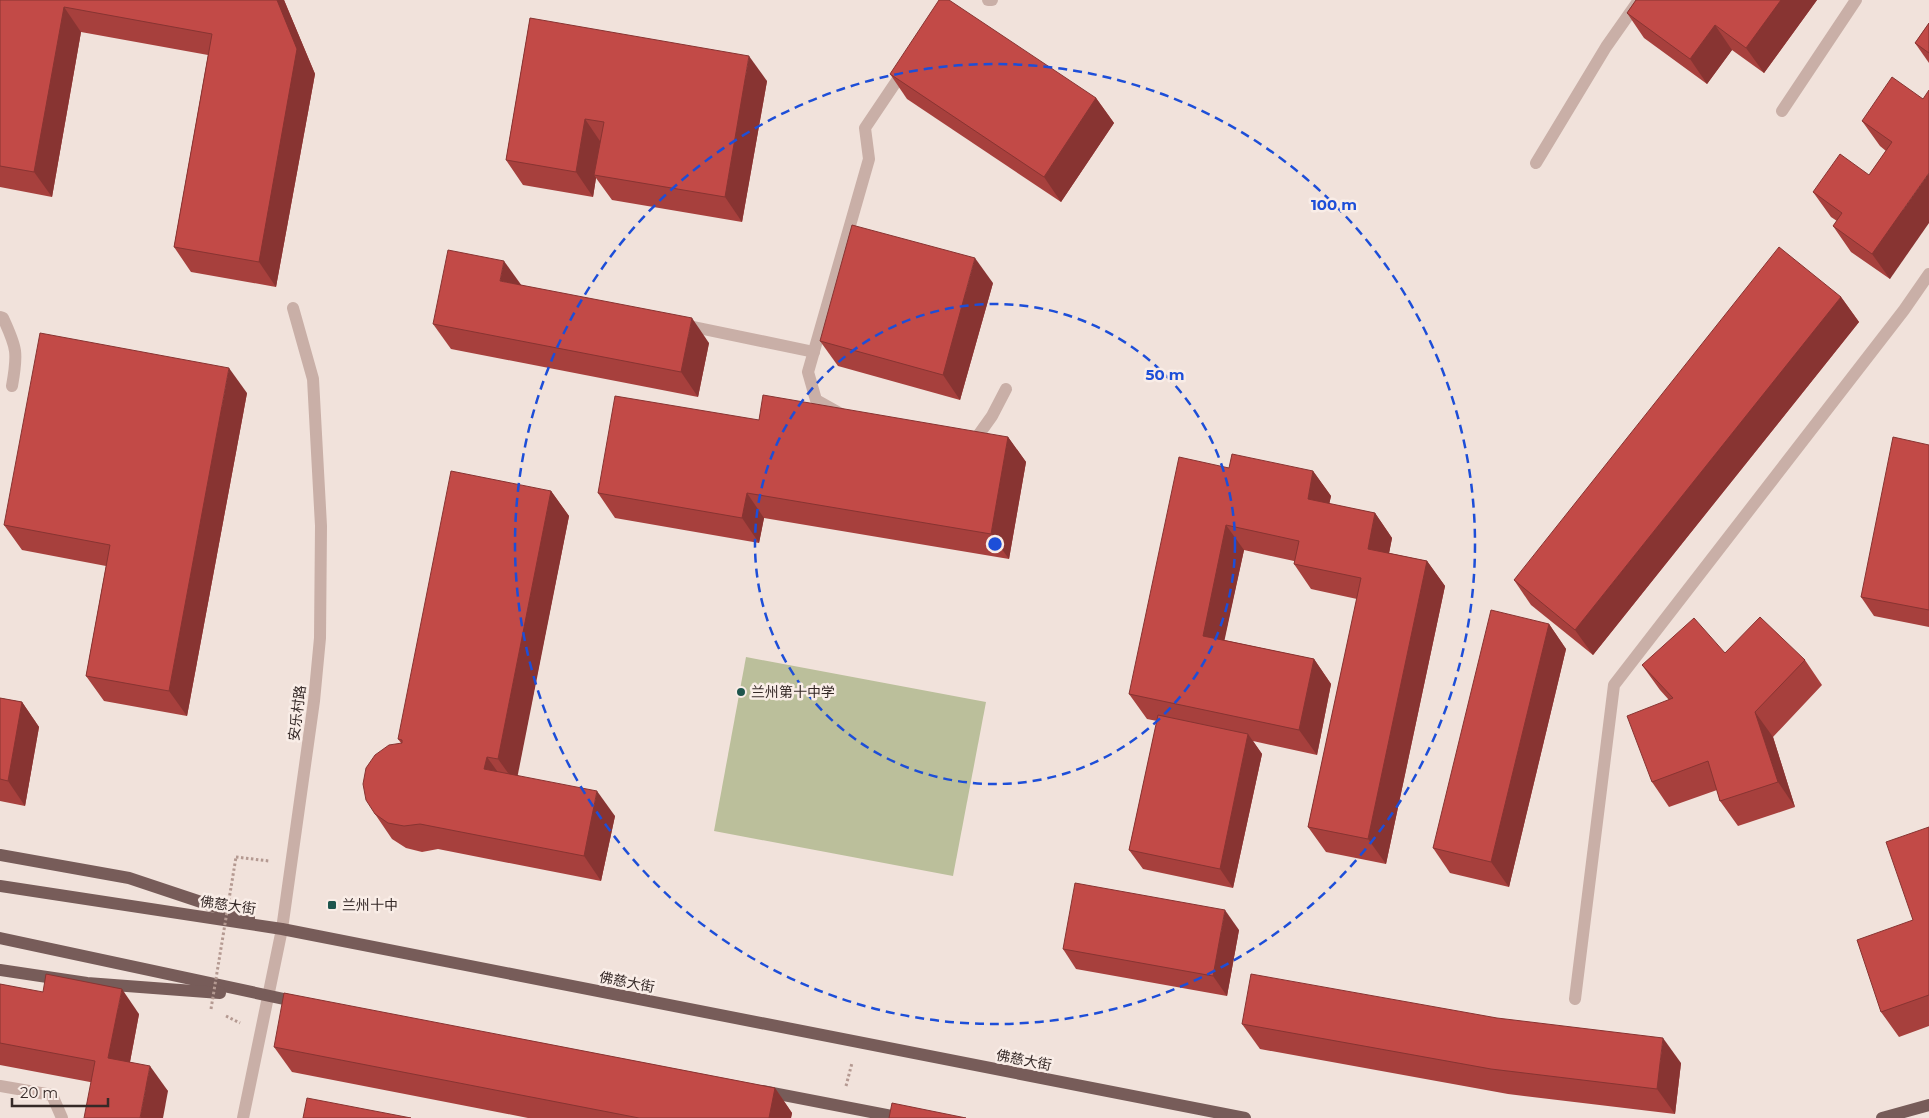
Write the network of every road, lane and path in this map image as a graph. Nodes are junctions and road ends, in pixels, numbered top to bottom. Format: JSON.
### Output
{"nodes":[{"id":1,"x":988,"y":0,"type":"edge"},
{"id":2,"x":992,"y":0,"type":"edge"},
{"id":3,"x":1639,"y":0,"type":"edge"},
{"id":4,"x":1856,"y":0,"type":"edge"},
{"id":5,"x":914,"y":56,"type":"edge"},
{"id":6,"x":1782,"y":111,"type":"dead end"},
{"id":7,"x":1536,"y":163,"type":"dead end"},
{"id":8,"x":1929,"y":274,"type":"edge"},
{"id":9,"x":293,"y":308,"type":"dead end"},
{"id":10,"x":0,"y":317,"type":"edge"},
{"id":11,"x":669,"y":322,"type":"edge"},
{"id":12,"x":814,"y":352,"type":"junction"},
{"id":13,"x":12,"y":386,"type":"dead end"},
{"id":14,"x":1006,"y":389,"type":"dead end"},
{"id":15,"x":851,"y":416,"type":"edge"},
{"id":16,"x":955,"y":436,"type":"edge"},
{"id":17,"x":0,"y":855,"type":"edge"},
{"id":18,"x":292,"y":864,"type":"junction"},
{"id":19,"x":0,"y":886,"type":"edge"},
{"id":20,"x":282,"y":929,"type":"junction"},
{"id":21,"x":5,"y":939,"type":"edge"},
{"id":22,"x":0,"y":970,"type":"edge"},
{"id":23,"x":267,"y":996,"type":"junction"},
{"id":24,"x":1575,"y":999,"type":"dead end"},
{"id":25,"x":306,"y":1004,"type":"edge"},
{"id":26,"x":260,"y":1032,"type":"junction"},
{"id":27,"x":857,"y":1043,"type":"junction"},
{"id":28,"x":0,"y":1086,"type":"edge"},
{"id":29,"x":748,"y":1088,"type":"edge"},
{"id":30,"x":1929,"y":1105,"type":"edge"},
{"id":31,"x":841,"y":1106,"type":"junction"},
{"id":32,"x":62,"y":1118,"type":"edge"},
{"id":33,"x":243,"y":1118,"type":"edge"},
{"id":34,"x":902,"y":1118,"type":"edge"},
{"id":35,"x":1246,"y":1118,"type":"edge"},
{"id":36,"x":1882,"y":1118,"type":"edge"}],
"edges":[{"from":1,"to":2,"type":"street"},
{"from":3,"to":7,"type":"street"},
{"from":4,"to":6,"type":"street"},
{"from":5,"to":12,"type":"street"},
{"from":8,"to":24,"type":"street"},
{"from":9,"to":18,"type":"street","name":"安乐村路"},
{"from":10,"to":13,"type":"street"},
{"from":11,"to":12,"type":"street"},
{"from":12,"to":15,"type":"street"},
{"from":14,"to":16,"type":"street"},
{"from":17,"to":20,"type":"main road"},
{"from":18,"to":20,"type":"street","name":"安乐村路"},
{"from":18,"to":26,"type":"path","bridge":true},
{"from":19,"to":20,"type":"main road","name":"佛慈大街"},
{"from":20,"to":23,"type":"street","name":"安乐村路"},
{"from":20,"to":27,"type":"main road","name":"佛慈大街"},
{"from":21,"to":23,"type":"main road"},
{"from":22,"to":23,"type":"main road"},
{"from":23,"to":25,"type":"main road"},
{"from":23,"to":26,"type":"street","name":"安乐村路"},
{"from":26,"to":33,"type":"street","name":"安乐村路"},
{"from":27,"to":31,"type":"path"},
{"from":27,"to":35,"type":"main road","name":"佛慈大街"},
{"from":28,"to":32,"type":"street"},
{"from":29,"to":31,"type":"main road"},
{"from":30,"to":36,"type":"main road"},
{"from":31,"to":34,"type":"main road"}]}
